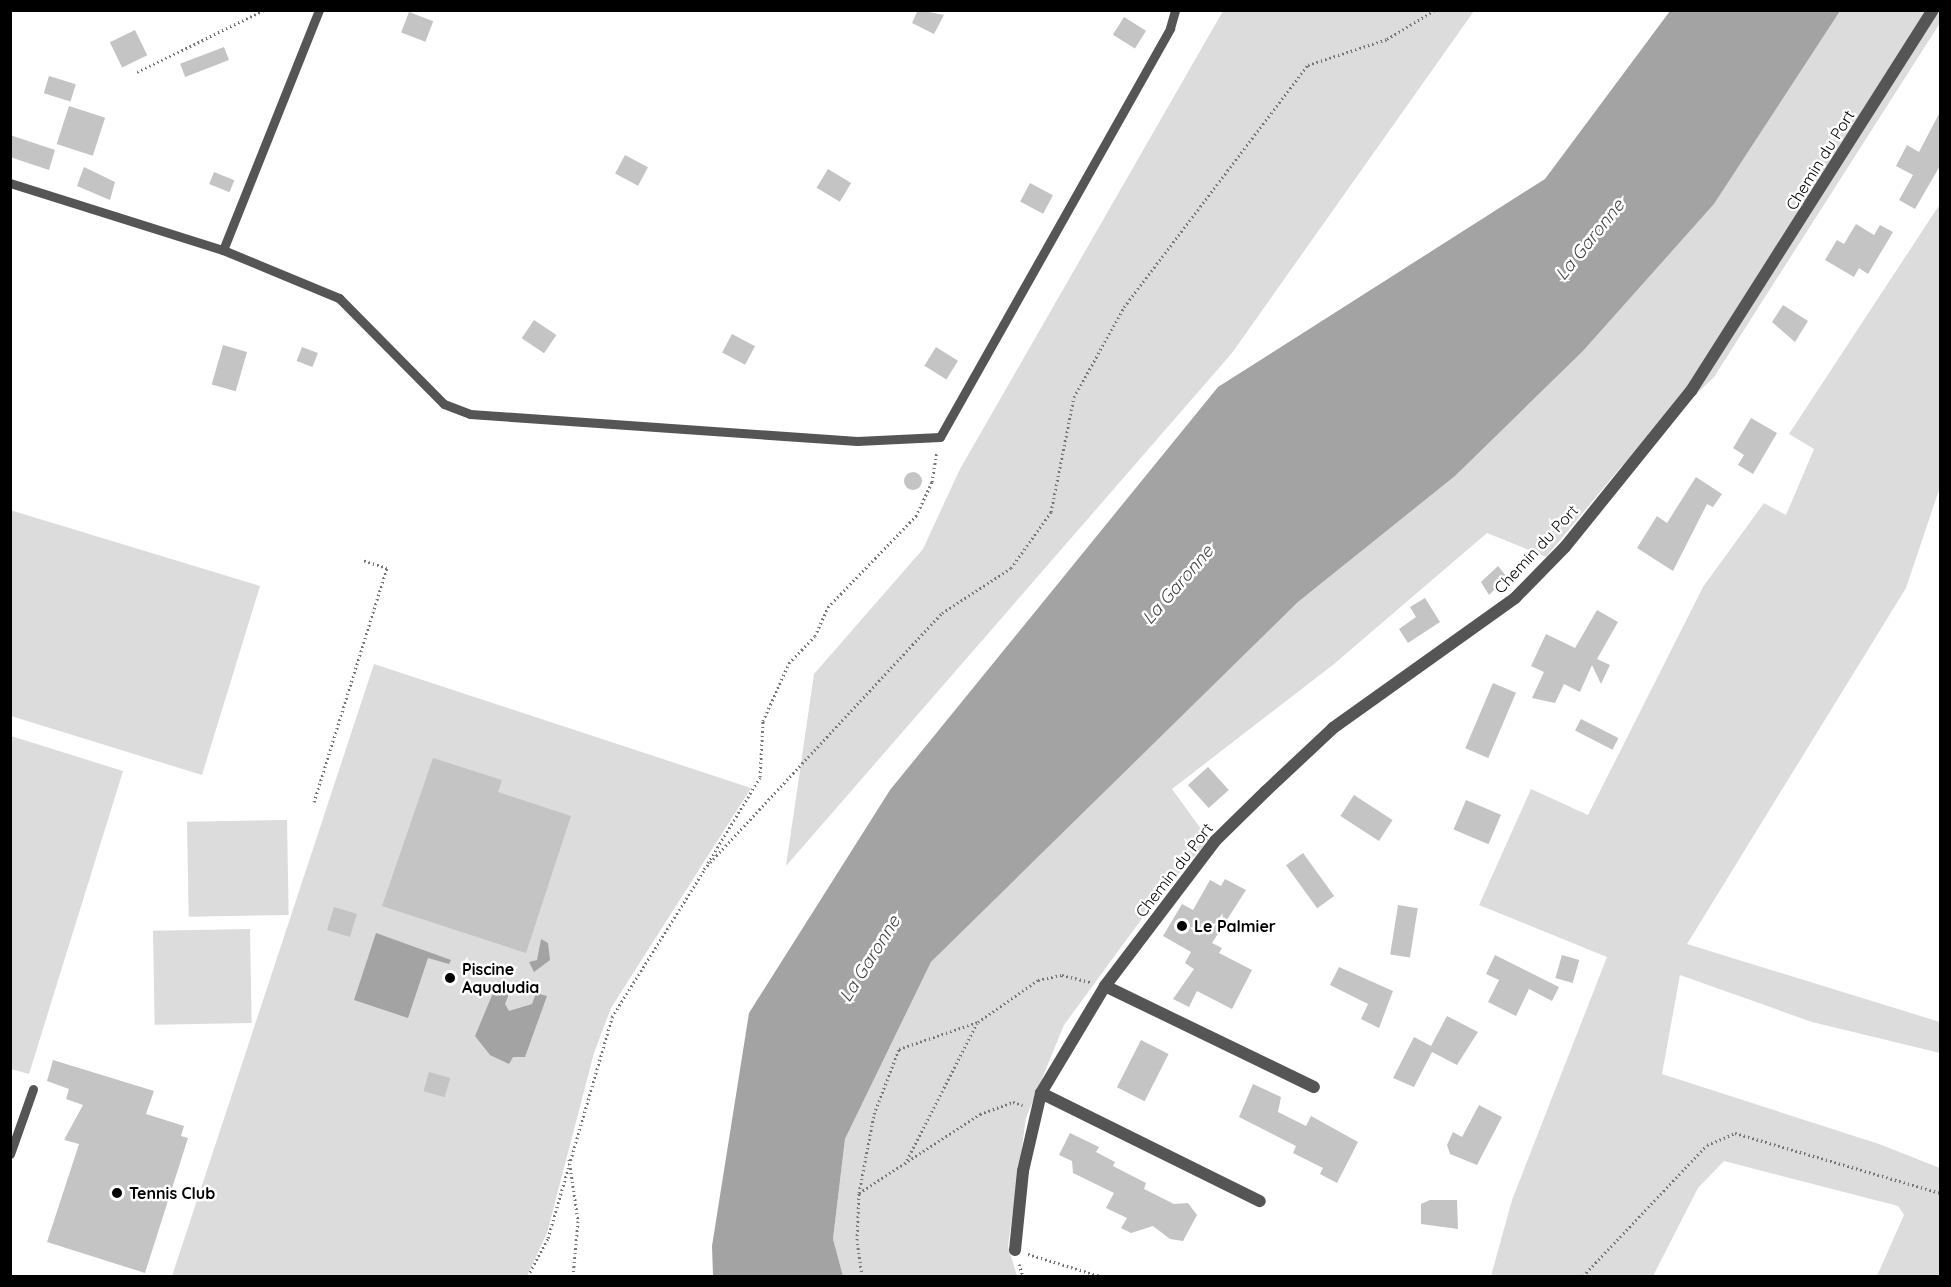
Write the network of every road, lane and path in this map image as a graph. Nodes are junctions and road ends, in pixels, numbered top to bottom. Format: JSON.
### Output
{"nodes":[{"id":1,"x":264,"y":10,"type":"edge"},
{"id":2,"x":319,"y":10,"type":"edge"},
{"id":3,"x":1175,"y":10,"type":"edge"},
{"id":4,"x":1435,"y":10,"type":"edge"},
{"id":5,"x":1932,"y":10,"type":"edge"},
{"id":6,"x":137,"y":72,"type":"dead end"},
{"id":7,"x":10,"y":183,"type":"edge"},
{"id":8,"x":223,"y":250,"type":"junction"},
{"id":9,"x":940,"y":437,"type":"junction"},
{"id":10,"x":363,"y":560,"type":"dead end"},
{"id":11,"x":314,"y":802,"type":"dead end"},
{"id":12,"x":704,"y":869,"type":"junction"},
{"id":13,"x":1105,"y":986,"type":"junction"},
{"id":14,"x":978,"y":1022,"type":"junction"},
{"id":15,"x":1314,"y":1087,"type":"dead end"},
{"id":16,"x":33,"y":1089,"type":"dead end"},
{"id":17,"x":1041,"y":1093,"type":"junction"},
{"id":18,"x":1037,"y":1108,"type":"junction"},
{"id":19,"x":10,"y":1154,"type":"edge"},
{"id":20,"x":569,"y":1158,"type":"junction"},
{"id":21,"x":904,"y":1166,"type":"junction"},
{"id":22,"x":860,"y":1193,"type":"junction"},
{"id":23,"x":1941,"y":1193,"type":"edge"},
{"id":24,"x":1260,"y":1201,"type":"dead end"},
{"id":25,"x":1015,"y":1250,"type":"joint"},
{"id":26,"x":528,"y":1276,"type":"edge"},
{"id":27,"x":573,"y":1276,"type":"edge"},
{"id":28,"x":862,"y":1276,"type":"edge"},
{"id":29,"x":1100,"y":1276,"type":"edge"},
{"id":30,"x":1584,"y":1276,"type":"edge"}],
"edges":[{"from":1,"to":6,"type":"path"},
{"from":2,"to":8,"type":"lane"},
{"from":3,"to":9,"type":"lane"},
{"from":4,"to":12,"type":"path"},
{"from":5,"to":13,"type":"street","name":"Chemin du Port"},
{"from":7,"to":8,"type":"lane"},
{"from":8,"to":9,"type":"lane"},
{"from":9,"to":12,"type":"path"},
{"from":10,"to":11,"type":"path"},
{"from":12,"to":20,"type":"path"},
{"from":13,"to":14,"type":"path"},
{"from":13,"to":15,"type":"street"},
{"from":13,"to":17,"type":"street","name":"Chemin du Port"},
{"from":14,"to":21,"type":"path"},
{"from":14,"to":22,"type":"path"},
{"from":16,"to":19,"type":"lane"},
{"from":17,"to":18,"type":"street","name":"Chemin du Port"},
{"from":17,"to":24,"type":"street"},
{"from":18,"to":21,"type":"path"},
{"from":18,"to":25,"type":"street","name":"Chemin du Port"},
{"from":20,"to":26,"type":"path"},
{"from":20,"to":27,"type":"path"},
{"from":21,"to":22,"type":"path"},
{"from":22,"to":28,"type":"path"},
{"from":23,"to":30,"type":"path"},
{"from":25,"to":29,"type":"path"}]}
